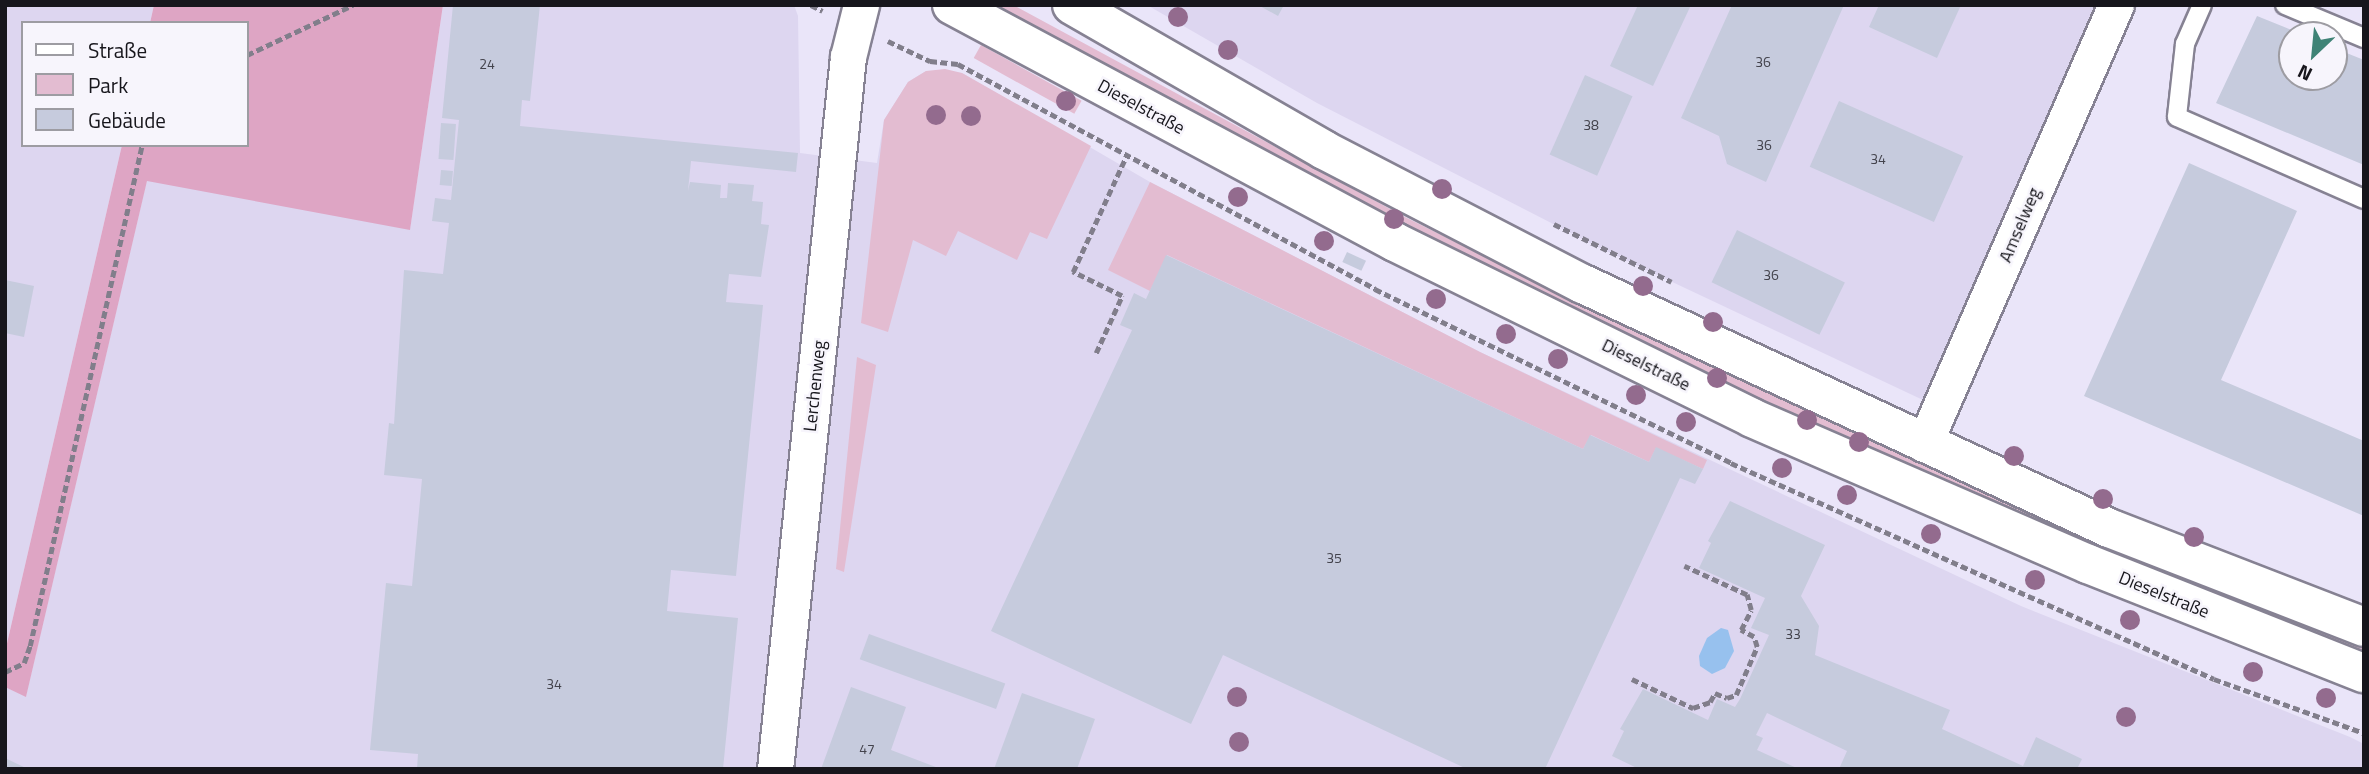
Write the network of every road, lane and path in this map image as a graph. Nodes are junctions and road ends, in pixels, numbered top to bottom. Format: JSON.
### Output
{"nodes":[{"id":1,"x":353,"y":5,"type":"edge"},
{"id":2,"x":811,"y":5,"type":"edge"},
{"id":3,"x":952,"y":5,"type":"edge"},
{"id":4,"x":1072,"y":5,"type":"edge"},
{"id":5,"x":2116,"y":5,"type":"edge"},
{"id":6,"x":2202,"y":5,"type":"edge"},
{"id":7,"x":2285,"y":5,"type":"edge"},
{"id":8,"x":860,"y":16,"type":"edge"},
{"id":9,"x":2364,"y":38,"type":"edge"},
{"id":10,"x":248,"y":55,"type":"edge"},
{"id":11,"x":142,"y":147,"type":"edge"},
{"id":12,"x":1126,"y":157,"type":"junction"},
{"id":13,"x":2364,"y":199,"type":"edge"},
{"id":14,"x":1551,"y":223,"type":"dead end"},
{"id":15,"x":1676,"y":283,"type":"dead end"},
{"id":16,"x":1096,"y":353,"type":"dead end"},
{"id":17,"x":1924,"y":444,"type":"junction"},
{"id":18,"x":1684,"y":566,"type":"dead end"},
{"id":19,"x":2364,"y":627,"type":"edge"},
{"id":20,"x":5,"y":672,"type":"edge"},
{"id":21,"x":2364,"y":673,"type":"edge"},
{"id":22,"x":1632,"y":679,"type":"dead end"},
{"id":23,"x":2362,"y":730,"type":"edge"},
{"id":24,"x":775,"y":769,"type":"edge"}],
"edges":[{"from":1,"to":10,"type":"path"},
{"from":2,"to":8,"type":"path"},
{"from":3,"to":21,"type":"main road","name":"Dieselstraße"},
{"from":4,"to":17,"type":"main road"},
{"from":5,"to":17,"type":"street","name":"Amselweg"},
{"from":6,"to":13,"type":"lane"},
{"from":7,"to":9,"type":"lane"},
{"from":8,"to":12,"type":"path"},
{"from":8,"to":24,"type":"street","name":"Lerchenweg"},
{"from":11,"to":20,"type":"path"},
{"from":12,"to":16,"type":"path"},
{"from":12,"to":23,"type":"path"},
{"from":14,"to":15,"type":"path"},
{"from":17,"to":19,"type":"main road"},
{"from":18,"to":22,"type":"path"}]}
